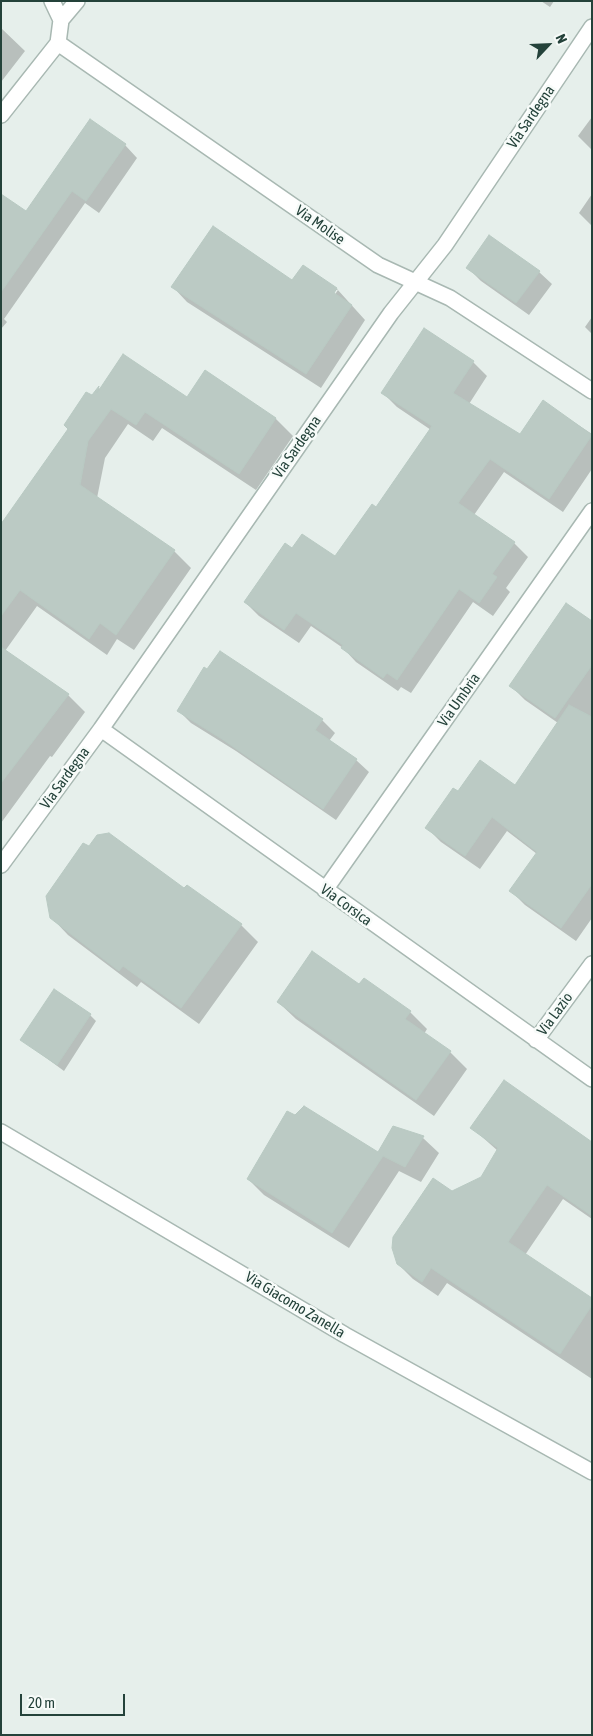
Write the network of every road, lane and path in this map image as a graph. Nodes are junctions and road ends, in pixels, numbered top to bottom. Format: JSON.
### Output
{"nodes":[{"id":1,"x":52,"y":1,"type":"edge"},
{"id":2,"x":77,"y":1,"type":"edge"},
{"id":3,"x":61,"y":20,"type":"junction"},
{"id":4,"x":592,"y":27,"type":"edge"},
{"id":5,"x":58,"y":43,"type":"junction"},
{"id":6,"x":1,"y":115,"type":"edge"},
{"id":7,"x":415,"y":282,"type":"junction"},
{"id":8,"x":592,"y":391,"type":"edge"},
{"id":9,"x":592,"y":511,"type":"edge"},
{"id":10,"x":100,"y":729,"type":"junction"},
{"id":11,"x":1,"y":865,"type":"edge"},
{"id":12,"x":325,"y":890,"type":"junction"},
{"id":13,"x":592,"y":964,"type":"edge"},
{"id":14,"x":536,"y":1040,"type":"junction"},
{"id":15,"x":592,"y":1079,"type":"edge"},
{"id":16,"x":1,"y":1132,"type":"edge"},
{"id":17,"x":592,"y":1472,"type":"edge"}],
"edges":[{"from":1,"to":3,"type":"street"},
{"from":2,"to":3,"type":"street"},
{"from":3,"to":5,"type":"street"},
{"from":4,"to":7,"type":"street","name":"Via Sardegna"},
{"from":5,"to":6,"type":"street"},
{"from":5,"to":7,"type":"street","name":"Via Molise"},
{"from":7,"to":8,"type":"street","name":"Via Molise"},
{"from":7,"to":10,"type":"street","name":"Via Sardegna"},
{"from":9,"to":12,"type":"street","name":"Via Umbria"},
{"from":10,"to":11,"type":"street","name":"Via Sardegna"},
{"from":10,"to":12,"type":"street","name":"Via Corsica"},
{"from":12,"to":14,"type":"street","name":"Via Corsica"},
{"from":13,"to":14,"type":"street","name":"Via Lazio"},
{"from":14,"to":15,"type":"street","name":"Via Corsica"},
{"from":16,"to":17,"type":"street","name":"Via Giacomo Zanella"}]}
